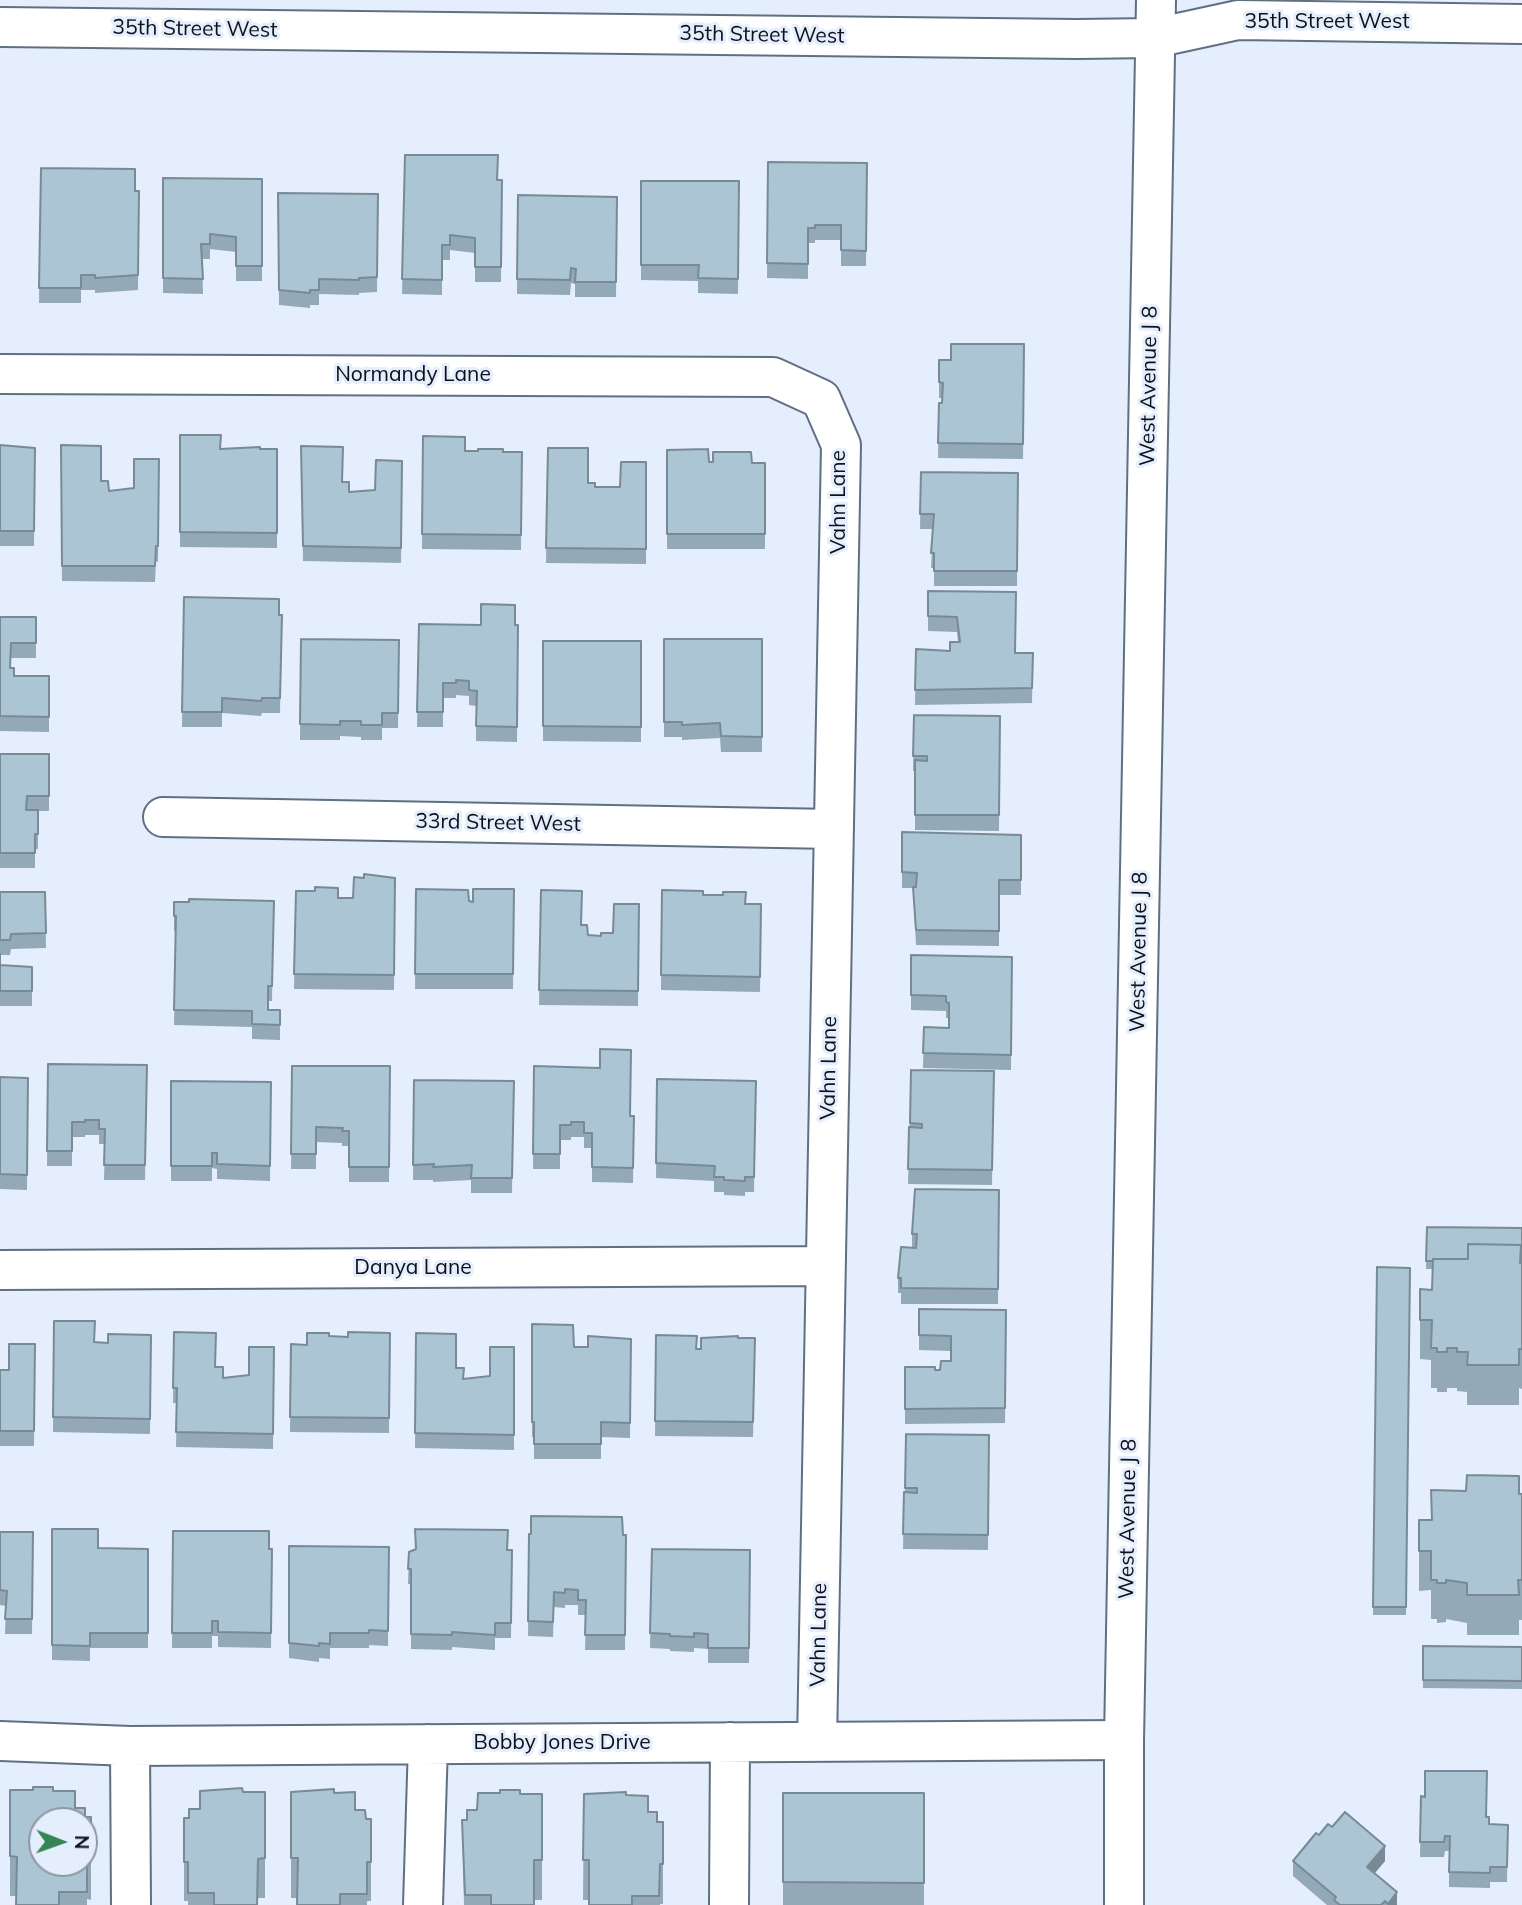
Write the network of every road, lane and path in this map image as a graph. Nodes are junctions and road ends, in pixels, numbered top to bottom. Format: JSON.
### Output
{"nodes":[{"id":1,"x":1156,"y":0,"type":"edge"},
{"id":2,"x":1522,"y":24,"type":"edge"},
{"id":3,"x":0,"y":27,"type":"edge"},
{"id":4,"x":1155,"y":38,"type":"junction"},
{"id":5,"x":0,"y":374,"type":"edge"},
{"id":6,"x":821,"y":399,"type":"joint"},
{"id":7,"x":163,"y":817,"type":"dead end"},
{"id":8,"x":834,"y":829,"type":"junction"},
{"id":9,"x":825,"y":1266,"type":"junction"},
{"id":10,"x":0,"y":1270,"type":"edge"},
{"id":11,"x":1124,"y":1740,"type":"junction"},
{"id":12,"x":0,"y":1741,"type":"edge"},
{"id":13,"x":730,"y":1742,"type":"junction"},
{"id":14,"x":817,"y":1742,"type":"junction"},
{"id":15,"x":428,"y":1744,"type":"junction"},
{"id":16,"x":130,"y":1746,"type":"junction"},
{"id":17,"x":131,"y":1905,"type":"edge"},
{"id":18,"x":423,"y":1905,"type":"edge"},
{"id":19,"x":729,"y":1905,"type":"edge"},
{"id":20,"x":1124,"y":1905,"type":"edge"}],
"edges":[{"from":1,"to":4,"type":"street","name":"West Avenue J 8"},
{"from":2,"to":4,"type":"street","name":"35th Street West"},
{"from":3,"to":4,"type":"street","name":"35th Street West"},
{"from":4,"to":11,"type":"street","name":"West Avenue J 8"},
{"from":5,"to":6,"type":"street","name":"Normandy Lane"},
{"from":6,"to":8,"type":"street","name":"Vahn Lane"},
{"from":7,"to":8,"type":"street","name":"33rd Street West"},
{"from":8,"to":9,"type":"street","name":"Vahn Lane"},
{"from":9,"to":10,"type":"street","name":"Danya Lane"},
{"from":9,"to":14,"type":"street","name":"Vahn Lane"},
{"from":11,"to":14,"type":"street","name":"Bobby Jones Drive"},
{"from":11,"to":20,"type":"street","name":"West Avenue J 8"},
{"from":12,"to":16,"type":"street","name":"Bobby Jones Drive"},
{"from":13,"to":14,"type":"street","name":"Bobby Jones Drive"},
{"from":13,"to":15,"type":"street","name":"Bobby Jones Drive"},
{"from":13,"to":19,"type":"street"},
{"from":15,"to":16,"type":"street","name":"Bobby Jones Drive"},
{"from":15,"to":18,"type":"street"},
{"from":16,"to":17,"type":"street"}]}
